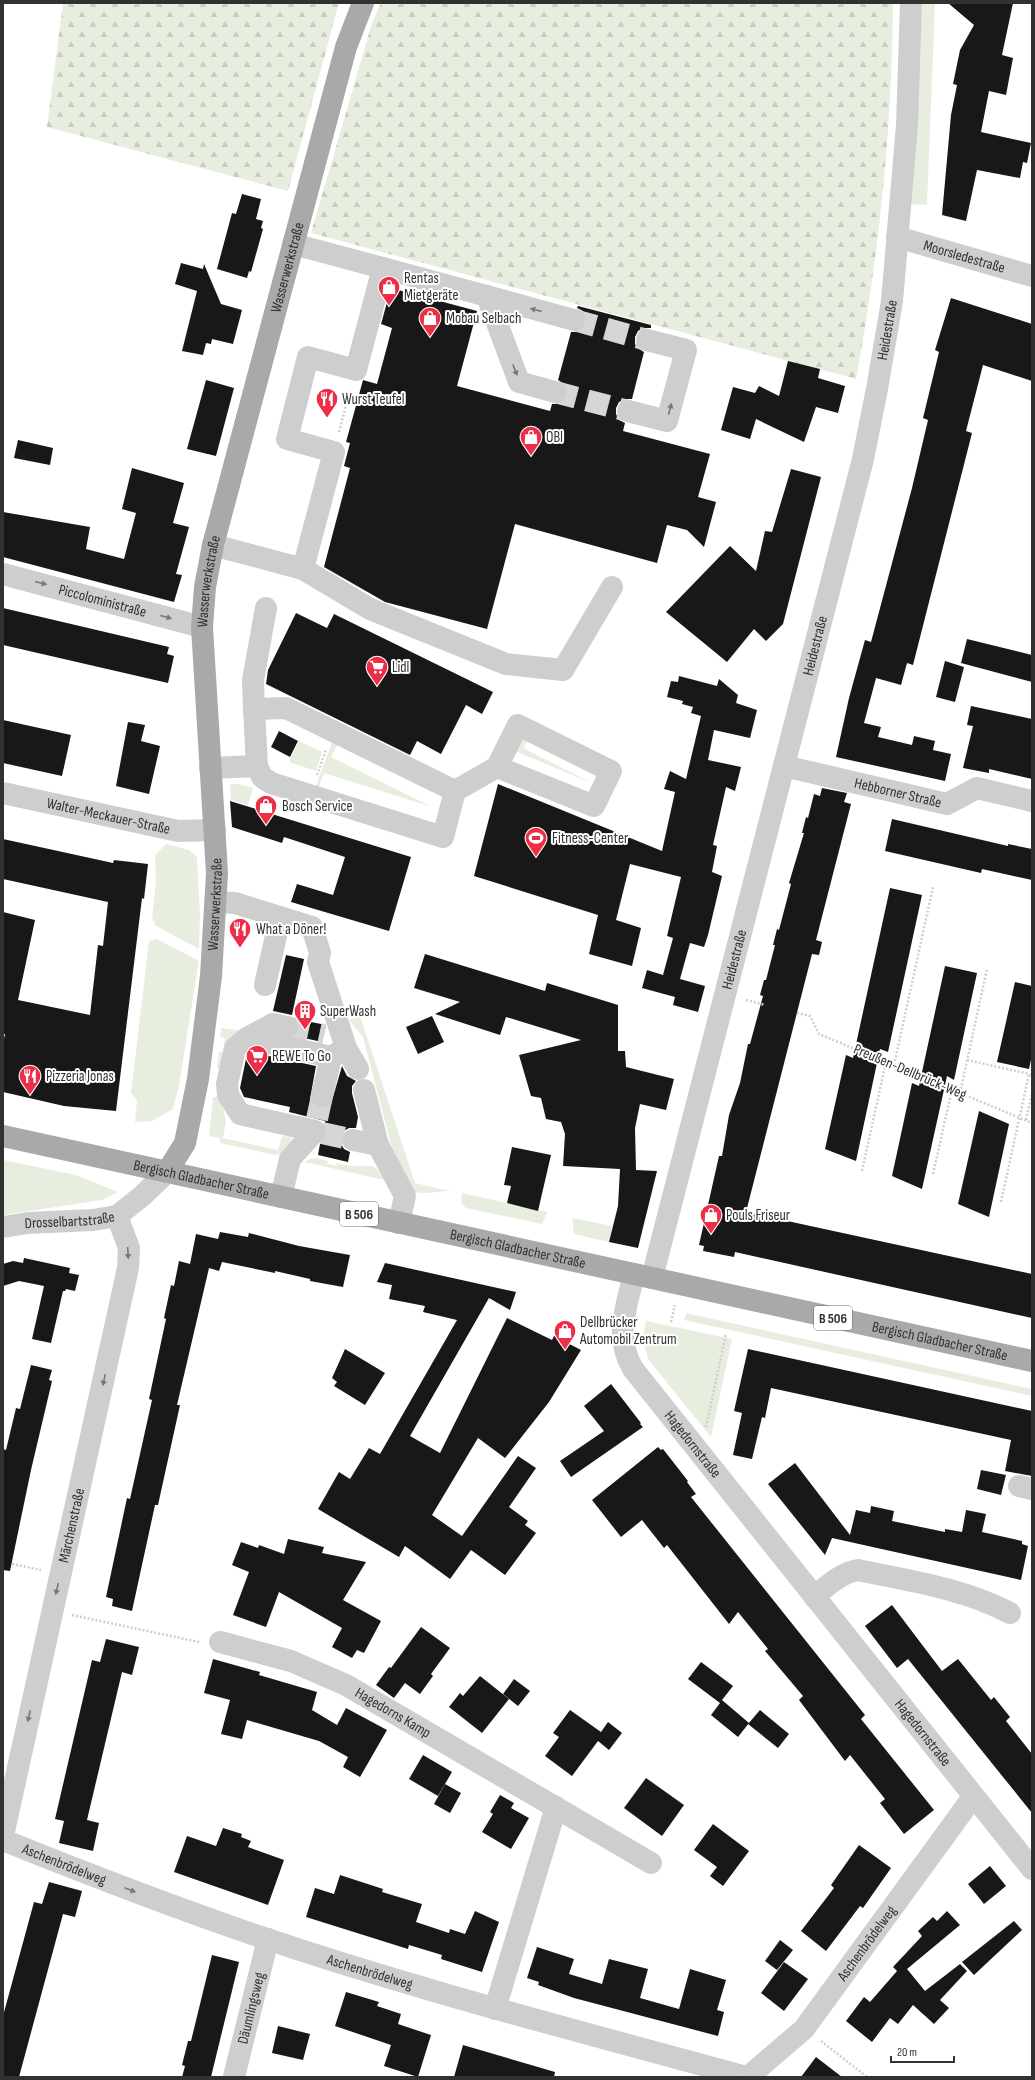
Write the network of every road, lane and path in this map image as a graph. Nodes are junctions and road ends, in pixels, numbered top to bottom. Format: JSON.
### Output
{"nodes":[{"id":1,"x":363,"y":3,"type":"edge"},
{"id":2,"x":911,"y":3,"type":"edge"},
{"id":3,"x":898,"y":237,"type":"junction"},
{"id":4,"x":293,"y":244,"type":"junction"},
{"id":5,"x":383,"y":268,"type":"junction"},
{"id":6,"x":1032,"y":276,"type":"edge"},
{"id":7,"x":487,"y":296,"type":"junction"},
{"id":8,"x":574,"y":320,"type":"tunnel mouth"},
{"id":9,"x":647,"y":340,"type":"tunnel mouth"},
{"id":10,"x":356,"y":370,"type":"junction"},
{"id":11,"x":555,"y":392,"type":"tunnel mouth"},
{"id":12,"x":628,"y":411,"type":"tunnel mouth"},
{"id":13,"x":334,"y":452,"type":"junction"},
{"id":14,"x":213,"y":545,"type":"junction"},
{"id":15,"x":303,"y":569,"type":"junction"},
{"id":16,"x":3,"y":574,"type":"edge"},
{"id":17,"x":612,"y":586,"type":"dead end"},
{"id":18,"x":266,"y":608,"type":"dead end"},
{"id":19,"x":202,"y":627,"type":"junction"},
{"id":20,"x":254,"y":709,"type":"junction"},
{"id":21,"x":335,"y":732,"type":"junction"},
{"id":22,"x":257,"y":766,"type":"junction"},
{"id":23,"x":784,"y":766,"type":"junction"},
{"id":24,"x":497,"y":767,"type":"junction"},
{"id":25,"x":210,"y":768,"type":"junction"},
{"id":26,"x":456,"y":791,"type":"junction"},
{"id":27,"x":3,"y":793,"type":"edge"},
{"id":28,"x":311,"y":796,"type":"junction"},
{"id":29,"x":1032,"y":801,"type":"edge"},
{"id":30,"x":215,"y":830,"type":"junction"},
{"id":31,"x":933,"y":887,"type":"dead end"},
{"id":32,"x":216,"y":902,"type":"junction"},
{"id":33,"x":280,"y":918,"type":"junction"},
{"id":34,"x":987,"y":969,"type":"dead end"},
{"id":35,"x":265,"y":985,"type":"dead end"},
{"id":36,"x":797,"y":1013,"type":"dead end"},
{"id":37,"x":287,"y":1027,"type":"tunnel mouth"},
{"id":38,"x":247,"y":1038,"type":"junction"},
{"id":39,"x":336,"y":1045,"type":"junction"},
{"id":40,"x":967,"y":1060,"type":"junction"},
{"id":41,"x":886,"y":1062,"type":"junction"},
{"id":42,"x":894,"y":1065,"type":"junction"},
{"id":43,"x":358,"y":1069,"type":"dead end"},
{"id":44,"x":1030,"y":1074,"type":"edge"},
{"id":45,"x":198,"y":1079,"type":"junction"},
{"id":46,"x":227,"y":1084,"type":"junction"},
{"id":47,"x":952,"y":1089,"type":"junction"},
{"id":48,"x":364,"y":1090,"type":"dead end"},
{"id":49,"x":960,"y":1093,"type":"junction"},
{"id":50,"x":1032,"y":1093,"type":"edge"},
{"id":51,"x":322,"y":1096,"type":"tunnel mouth"},
{"id":52,"x":1019,"y":1117,"type":"junction"},
{"id":53,"x":1026,"y":1120,"type":"junction"},
{"id":54,"x":1032,"y":1123,"type":"edge"},
{"id":55,"x":3,"y":1136,"type":"edge"},
{"id":56,"x":353,"y":1140,"type":"tunnel mouth"},
{"id":57,"x":378,"y":1145,"type":"junction"},
{"id":58,"x":862,"y":1171,"type":"dead end"},
{"id":59,"x":167,"y":1172,"type":"junction"},
{"id":60,"x":933,"y":1174,"type":"dead end"},
{"id":61,"x":282,"y":1197,"type":"junction"},
{"id":62,"x":1001,"y":1202,"type":"dead end"},
{"id":63,"x":117,"y":1216,"type":"junction"},
{"id":64,"x":399,"y":1223,"type":"junction"},
{"id":65,"x":3,"y":1227,"type":"edge"},
{"id":66,"x":643,"y":1276,"type":"junction"},
{"id":67,"x":726,"y":1334,"type":"dead end"},
{"id":68,"x":1032,"y":1361,"type":"edge"},
{"id":69,"x":705,"y":1431,"type":"dead end"},
{"id":70,"x":12,"y":1564,"type":"dead end"},
{"id":71,"x":38,"y":1570,"type":"dead end"},
{"id":72,"x":814,"y":1596,"type":"junction"},
{"id":73,"x":52,"y":1611,"type":"junction"},
{"id":74,"x":1010,"y":1613,"type":"dead end"},
{"id":75,"x":220,"y":1642,"type":"joint"},
{"id":76,"x":973,"y":1797,"type":"junction"},
{"id":77,"x":556,"y":1807,"type":"junction"},
{"id":78,"x":3,"y":1836,"type":"edge"},
{"id":79,"x":3,"y":1840,"type":"edge"},
{"id":80,"x":651,"y":1863,"type":"dead end"},
{"id":81,"x":1032,"y":1869,"type":"edge"},
{"id":82,"x":268,"y":1939,"type":"junction"},
{"id":83,"x":495,"y":2009,"type":"junction"},
{"id":84,"x":804,"y":2029,"type":"junction"},
{"id":85,"x":234,"y":2077,"type":"edge"},
{"id":86,"x":747,"y":2077,"type":"edge"},
{"id":87,"x":868,"y":2077,"type":"edge"}],
"edges":[{"from":1,"to":4,"type":"main road","name":"Wasserwerkstraße"},
{"from":2,"to":3,"type":"street","name":"Heidestraße"},
{"from":3,"to":6,"type":"street","name":"Moorsledestraße"},
{"from":3,"to":23,"type":"street","name":"Heidestraße"},
{"from":4,"to":5,"type":"street"},
{"from":4,"to":14,"type":"main road","name":"Wasserwerkstraße"},
{"from":5,"to":7,"type":"street"},
{"from":5,"to":10,"type":"street"},
{"from":8,"to":7,"type":"street","one_way":true},
{"from":7,"to":11,"type":"street","one_way":true},
{"from":12,"to":9,"type":"street","one_way":true},
{"from":10,"to":13,"type":"path"},
{"from":10,"to":13,"type":"street"},
{"from":13,"to":15,"type":"street"},
{"from":14,"to":15,"type":"street"},
{"from":14,"to":19,"type":"main road","name":"Wasserwerkstraße"},
{"from":15,"to":17,"type":"street"},
{"from":16,"to":19,"type":"street","name":"Piccoloministraße","one_way":true},
{"from":18,"to":20,"type":"street"},
{"from":19,"to":25,"type":"main road","name":"Wasserwerkstraße"},
{"from":20,"to":21,"type":"street"},
{"from":20,"to":22,"type":"street"},
{"from":21,"to":26,"type":"street"},
{"from":21,"to":28,"type":"path"},
{"from":22,"to":25,"type":"street"},
{"from":22,"to":28,"type":"street"},
{"from":23,"to":29,"type":"street","name":"Hebborner Straße"},
{"from":23,"to":66,"type":"street","name":"Heidestraße"},
{"from":24,"to":24,"type":"street"},
{"from":24,"to":26,"type":"street"},
{"from":25,"to":30,"type":"main road","name":"Wasserwerkstraße"},
{"from":26,"to":28,"type":"street"},
{"from":27,"to":30,"type":"street","name":"Walter-Meckauer-Straße"},
{"from":30,"to":32,"type":"main road","name":"Wasserwerkstraße"},
{"from":31,"to":42,"type":"path"},
{"from":32,"to":33,"type":"street"},
{"from":32,"to":45,"type":"main road","name":"Wasserwerkstraße"},
{"from":33,"to":35,"type":"street"},
{"from":33,"to":39,"type":"street"},
{"from":34,"to":40,"type":"path"},
{"from":36,"to":41,"type":"path","name":"Preußen-Dellbrück-Weg"},
{"from":37,"to":38,"type":"street"},
{"from":38,"to":39,"type":"street"},
{"from":38,"to":46,"type":"street"},
{"from":39,"to":43,"type":"street"},
{"from":39,"to":51,"type":"street"},
{"from":40,"to":44,"type":"path"},
{"from":40,"to":49,"type":"path"},
{"from":41,"to":42,"type":"path","name":"Preußen-Dellbrück-Weg"},
{"from":41,"to":58,"type":"path"},
{"from":42,"to":47,"type":"path","name":"Preußen-Dellbrück-Weg"},
{"from":44,"to":52,"type":"path"},
{"from":45,"to":46,"type":"street"},
{"from":45,"to":59,"type":"main road","name":"Wasserwerkstraße"},
{"from":46,"to":61,"type":"street"},
{"from":47,"to":49,"type":"path","name":"Preußen-Dellbrück-Weg"},
{"from":47,"to":60,"type":"path"},
{"from":48,"to":57,"type":"street"},
{"from":49,"to":52,"type":"path","name":"Preußen-Dellbrück-Weg"},
{"from":50,"to":53,"type":"path"},
{"from":52,"to":53,"type":"path","name":"Preußen-Dellbrück-Weg"},
{"from":52,"to":62,"type":"path"},
{"from":53,"to":54,"type":"path","name":"Preußen-Dellbrück-Weg"},
{"from":55,"to":59,"type":"main road","name":"Bergisch Gladbacher Straße","number":"B 506"},
{"from":56,"to":57,"type":"street"},
{"from":57,"to":64,"type":"street"},
{"from":59,"to":61,"type":"main road","name":"Bergisch Gladbacher Straße","number":"B 506"},
{"from":59,"to":63,"type":"street","name":"Drosselbartstraße"},
{"from":61,"to":64,"type":"main road","name":"Bergisch Gladbacher Straße","number":"B 506"},
{"from":63,"to":65,"type":"street","name":"Drosselbartstraße"},
{"from":63,"to":73,"type":"street","name":"Märchenstraße","one_way":true},
{"from":64,"to":66,"type":"main road","name":"Bergisch Gladbacher Straße","number":"B 506"},
{"from":66,"to":68,"type":"main road","name":"Bergisch Gladbacher Straße","number":"B 506"},
{"from":66,"to":72,"type":"street","name":"Hagedornstraße"},
{"from":67,"to":69,"type":"path"},
{"from":70,"to":71,"type":"path"},
{"from":72,"to":74,"type":"street"},
{"from":72,"to":76,"type":"street","name":"Hagedornstraße"},
{"from":73,"to":75,"type":"path"},
{"from":73,"to":78,"type":"street","name":"Märchenstraße","one_way":true},
{"from":75,"to":77,"type":"street","name":"Hagedorns Kamp"},
{"from":76,"to":81,"type":"street","name":"Hagedornstraße"},
{"from":76,"to":84,"type":"street","name":"Aschenbrödelweg"},
{"from":77,"to":80,"type":"street","name":"Hagedorns Kamp"},
{"from":77,"to":83,"type":"street"},
{"from":79,"to":82,"type":"street","name":"Aschenbrödelweg","one_way":true},
{"from":82,"to":83,"type":"street","name":"Aschenbrödelweg"},
{"from":82,"to":85,"type":"street","name":"Däumlingsweg"},
{"from":83,"to":86,"type":"street","name":"Aschenbrödelweg"},
{"from":84,"to":86,"type":"street","name":"Aschenbrödelweg"},
{"from":84,"to":87,"type":"path"}]}
